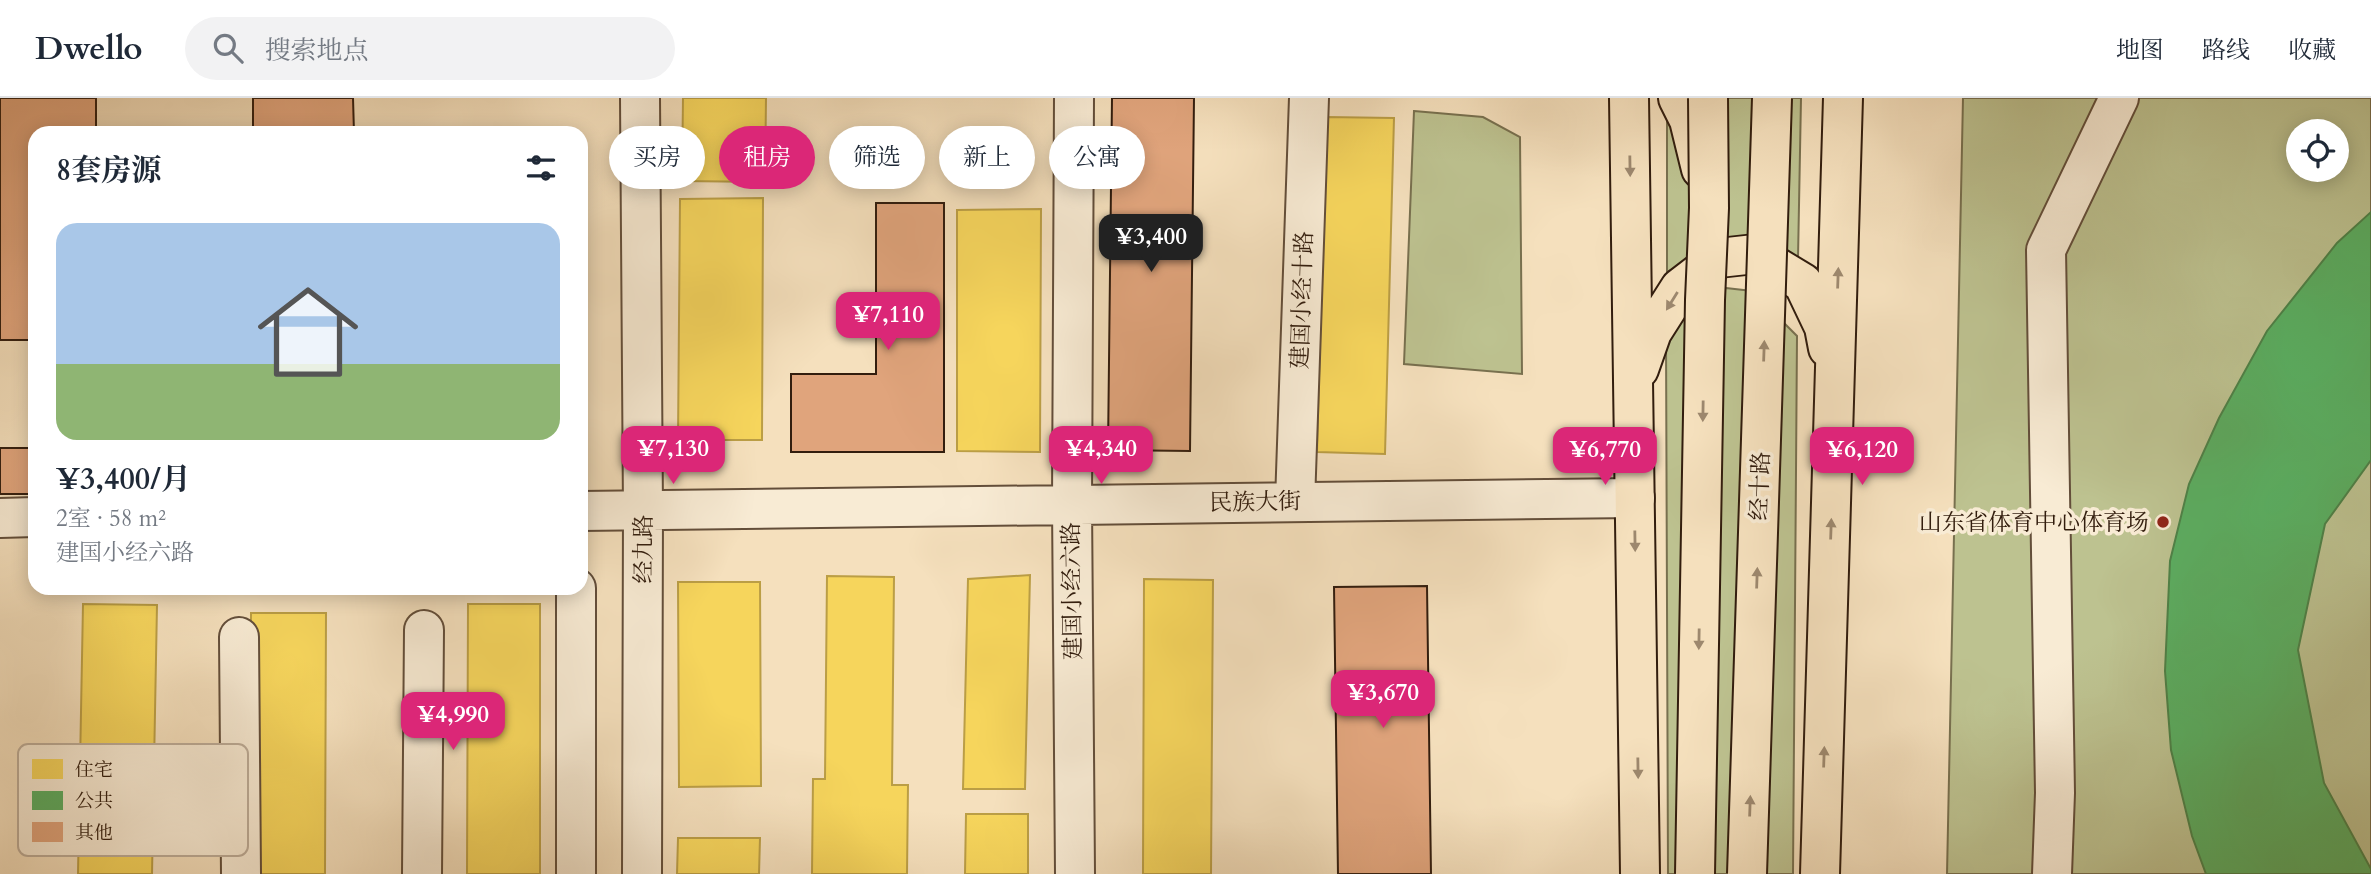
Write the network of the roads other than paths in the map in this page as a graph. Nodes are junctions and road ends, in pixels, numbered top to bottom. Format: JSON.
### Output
{"nodes":[{"id":1,"x":640,"y":98,"type":"edge"},
{"id":2,"x":1074,"y":98,"type":"edge"},
{"id":3,"x":1309,"y":98,"type":"edge"},
{"id":4,"x":1629,"y":98,"type":"edge"},
{"id":5,"x":1678,"y":98,"type":"edge"},
{"id":6,"x":1708,"y":98,"type":"edge"},
{"id":7,"x":1772,"y":98,"type":"edge"},
{"id":8,"x":1843,"y":98,"type":"edge"},
{"id":9,"x":2119,"y":98,"type":"edge"},
{"id":10,"x":1709,"y":208,"type":"junction"},
{"id":11,"x":1633,"y":385,"type":"junction"},
{"id":12,"x":1835,"y":385,"type":"junction"},
{"id":13,"x":1635,"y":498,"type":"junction"},
{"id":14,"x":1295,"y":502,"type":"junction"},
{"id":15,"x":1072,"y":504,"type":"junction"},
{"id":16,"x":588,"y":510,"type":"edge"},
{"id":17,"x":643,"y":510,"type":"junction"},
{"id":18,"x":28,"y":517,"type":"edge"},
{"id":19,"x":0,"y":518,"type":"edge"},
{"id":20,"x":576,"y":595,"type":"edge"},
{"id":21,"x":424,"y":629,"type":"dead end"},
{"id":22,"x":239,"y":637,"type":"dead end"},
{"id":23,"x":240,"y":744,"type":"edge"},
{"id":24,"x":241,"y":856,"type":"edge"},
{"id":25,"x":241,"y":874,"type":"edge"},
{"id":26,"x":422,"y":874,"type":"edge"},
{"id":27,"x":576,"y":874,"type":"edge"},
{"id":28,"x":642,"y":874,"type":"edge"},
{"id":29,"x":1075,"y":874,"type":"edge"},
{"id":30,"x":1640,"y":874,"type":"edge"},
{"id":31,"x":1695,"y":874,"type":"edge"},
{"id":32,"x":1747,"y":874,"type":"edge"},
{"id":33,"x":1821,"y":874,"type":"edge"},
{"id":34,"x":2052,"y":874,"type":"edge"}],
"edges":[{"from":1,"to":17,"type":"street","name":"经九路"},
{"from":2,"to":15,"type":"street","name":"建国小经六路"},
{"from":3,"to":14,"type":"street","name":"建国小经十路"},
{"from":4,"to":11,"type":"main road","one_way":true},
{"from":5,"to":10,"type":"main road","bridge":true},
{"from":6,"to":10,"type":"main road","bridge":true},
{"from":32,"to":7,"type":"main road","name":"经十路","one_way":true,"bridge":true},
{"from":12,"to":8,"type":"main road","one_way":true},
{"from":9,"to":34,"type":"street"},
{"from":10,"to":31,"type":"main road","one_way":true,"bridge":true},
{"from":12,"to":11,"type":"main road","one_way":true},
{"from":11,"to":13,"type":"main road"},
{"from":33,"to":12,"type":"main road","one_way":true},
{"from":13,"to":14,"type":"street","name":"民族大街"},
{"from":13,"to":30,"type":"main road","one_way":true},
{"from":14,"to":15,"type":"street","name":"民族大街"},
{"from":15,"to":17,"type":"street","name":"民族大街"},
{"from":15,"to":29,"type":"street","name":"建国小经六路"},
{"from":16,"to":17,"type":"street","name":"民族大街"},
{"from":17,"to":28,"type":"street","name":"经九路"},
{"from":18,"to":19,"type":"street"},
{"from":20,"to":27,"type":"street"},
{"from":21,"to":26,"type":"street"},
{"from":22,"to":23,"type":"street"},
{"from":24,"to":25,"type":"street"}]}
